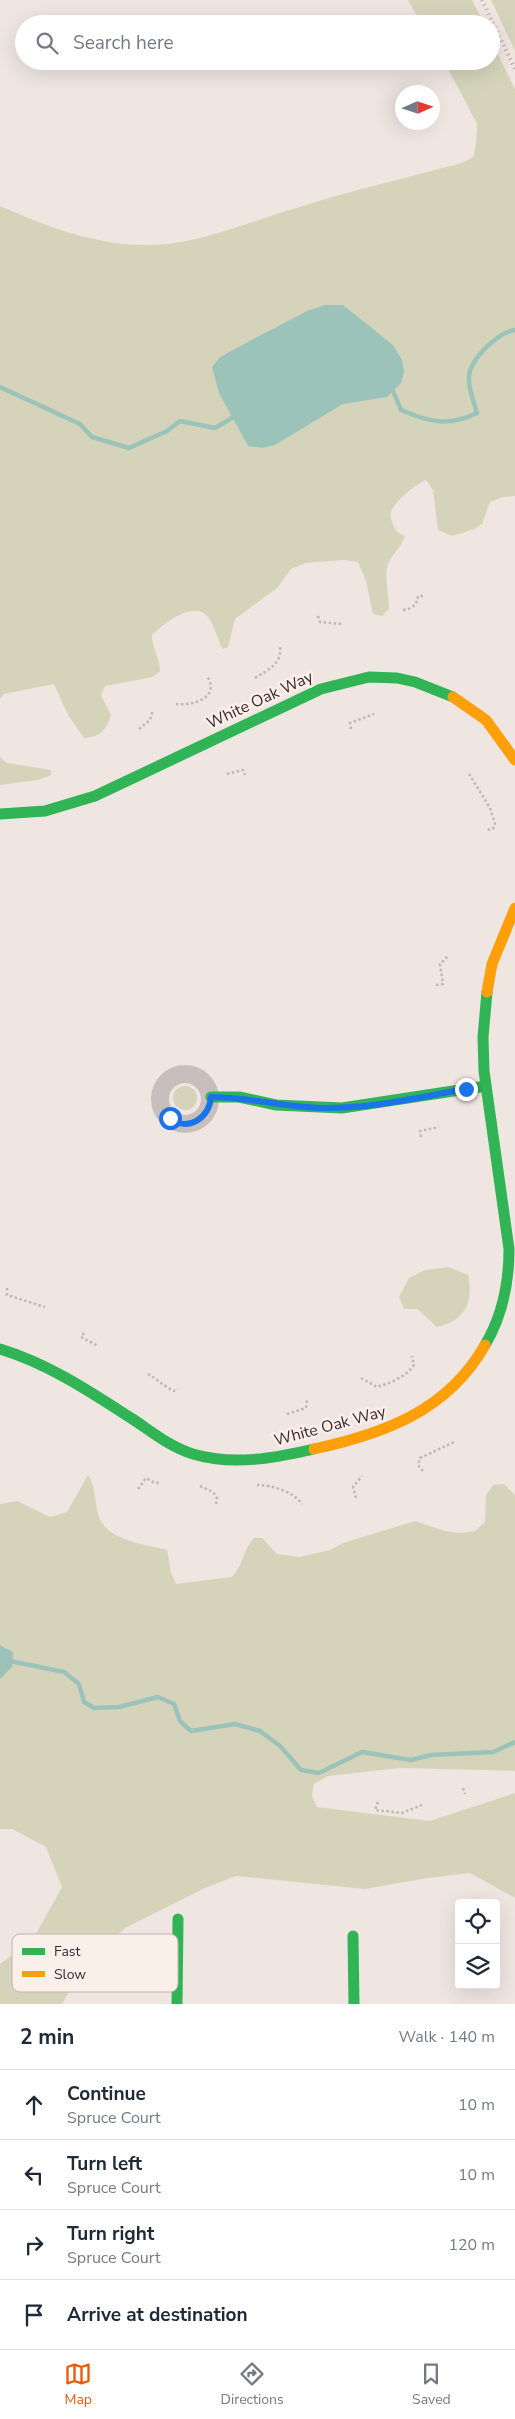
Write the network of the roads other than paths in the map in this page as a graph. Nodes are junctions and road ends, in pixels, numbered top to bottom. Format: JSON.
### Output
{"nodes":[{"id":1,"x":515,"y":760,"type":"edge"},
{"id":2,"x":0,"y":814,"type":"edge"},
{"id":3,"x":514,"y":911,"type":"edge"},
{"id":4,"x":486,"y":1086,"type":"junction"},
{"id":5,"x":211,"y":1097,"type":"dead end"},
{"id":6,"x":0,"y":1350,"type":"edge"},
{"id":7,"x":178,"y":1919,"type":"dead end"},
{"id":8,"x":178,"y":1934,"type":"edge"},
{"id":9,"x":353,"y":1936,"type":"dead end"},
{"id":10,"x":354,"y":2004,"type":"edge"}],
"edges":[{"from":1,"to":2,"type":"street","name":"White Oak Way"},
{"from":3,"to":4,"type":"street","name":"White Oak Way"},
{"from":4,"to":5,"type":"street"},
{"from":4,"to":6,"type":"street","name":"White Oak Way"},
{"from":7,"to":8,"type":"street"},
{"from":9,"to":10,"type":"street"}]}
